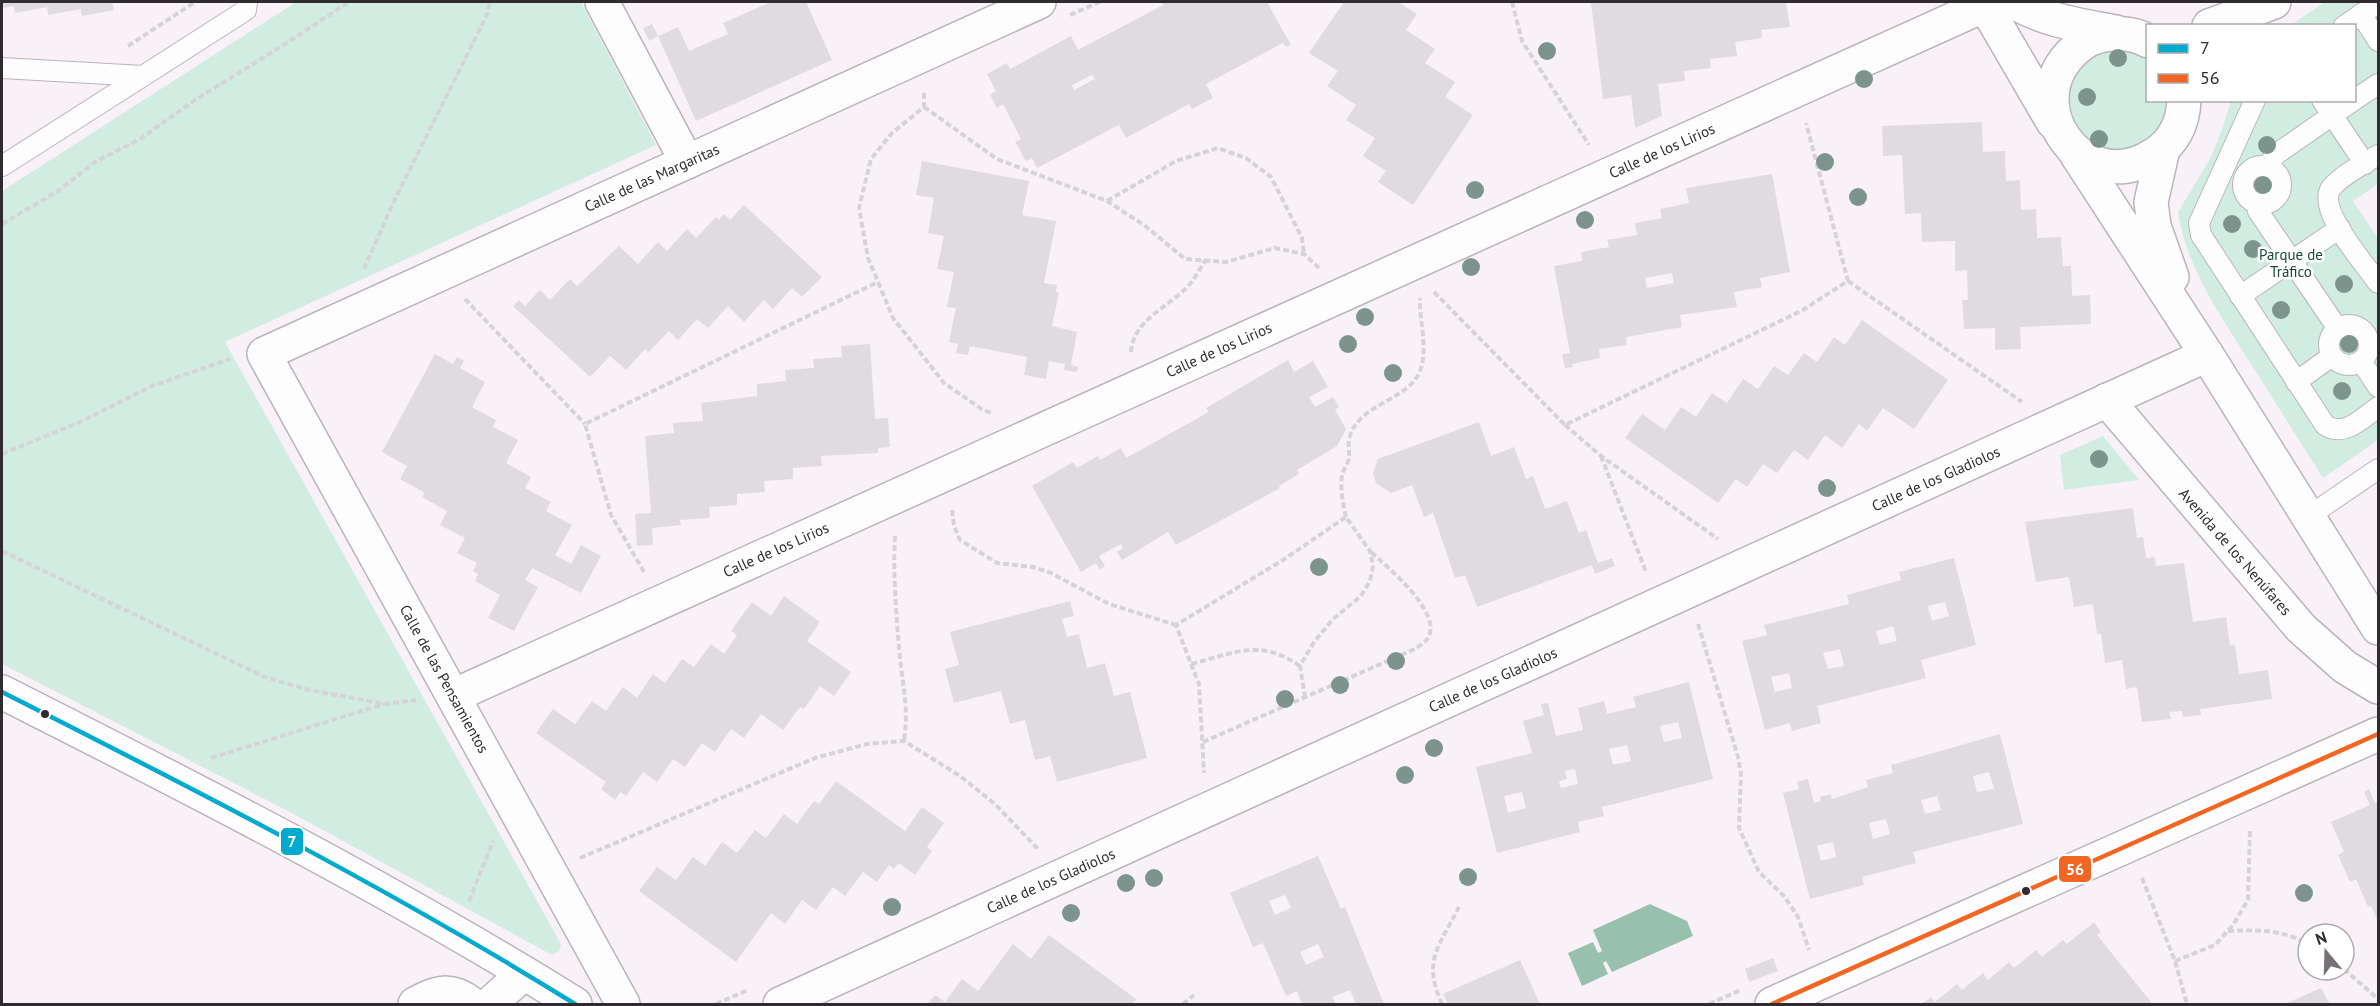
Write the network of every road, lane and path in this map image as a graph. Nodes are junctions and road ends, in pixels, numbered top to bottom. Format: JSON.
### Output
{"nodes":[{"id":1,"x":195,"y":2,"type":"edge"},
{"id":2,"x":247,"y":2,"type":"edge"},
{"id":3,"x":349,"y":2,"type":"edge"},
{"id":4,"x":490,"y":2,"type":"edge"},
{"id":5,"x":602,"y":2,"type":"edge"},
{"id":6,"x":1039,"y":2,"type":"edge"},
{"id":7,"x":1100,"y":2,"type":"edge"},
{"id":8,"x":1512,"y":2,"type":"edge"},
{"id":9,"x":1994,"y":3,"type":"edge"},
{"id":10,"x":2379,"y":3,"type":"edge"},
{"id":11,"x":2264,"y":11,"type":"edge"},
{"id":12,"x":2361,"y":14,"type":"junction"},
{"id":13,"x":1069,"y":16,"type":"dead end"},
{"id":14,"x":2216,"y":24,"type":"edge"},
{"id":15,"x":2347,"y":24,"type":"edge"},
{"id":16,"x":2140,"y":37,"type":"edge"},
{"id":17,"x":2379,"y":41,"type":"edge"},
{"id":18,"x":120,"y":51,"type":"dead end"},
{"id":19,"x":2,"y":68,"type":"edge"},
{"id":20,"x":143,"y":76,"type":"junction"},
{"id":21,"x":2379,"y":84,"type":"edge"},
{"id":22,"x":924,"y":90,"type":"dead end"},
{"id":23,"x":2356,"y":99,"type":"edge"},
{"id":24,"x":2254,"y":102,"type":"edge"},
{"id":25,"x":2347,"y":102,"type":"edge"},
{"id":26,"x":2186,"y":105,"type":"edge"},
{"id":27,"x":924,"y":106,"type":"junction"},
{"id":28,"x":2327,"y":108,"type":"edge"},
{"id":29,"x":1804,"y":114,"type":"dead end"},
{"id":30,"x":2065,"y":140,"type":"junction"},
{"id":31,"x":2163,"y":149,"type":"junction"},
{"id":32,"x":1594,"y":152,"type":"dead end"},
{"id":33,"x":2372,"y":159,"type":"edge"},
{"id":34,"x":687,"y":162,"type":"junction"},
{"id":35,"x":2,"y":166,"type":"edge"},
{"id":36,"x":2268,"y":168,"type":"junction"},
{"id":37,"x":1107,"y":201,"type":"junction"},
{"id":38,"x":2256,"y":203,"type":"junction"},
{"id":39,"x":2,"y":224,"type":"edge"},
{"id":40,"x":2340,"y":228,"type":"junction"},
{"id":41,"x":1304,"y":254,"type":"junction"},
{"id":42,"x":1206,"y":260,"type":"junction"},
{"id":43,"x":2292,"y":261,"type":"junction"},
{"id":44,"x":1326,"y":274,"type":"dead end"},
{"id":45,"x":360,"y":277,"type":"dead end"},
{"id":46,"x":1848,"y":281,"type":"junction"},
{"id":47,"x":878,"y":282,"type":"junction"},
{"id":48,"x":2379,"y":283,"type":"edge"},
{"id":49,"x":1427,"y":284,"type":"dead end"},
{"id":50,"x":459,"y":293,"type":"dead end"},
{"id":51,"x":1420,"y":295,"type":"dead end"},
{"id":52,"x":2240,"y":296,"type":"junction"},
{"id":53,"x":2177,"y":308,"type":"junction"},
{"id":54,"x":2338,"y":328,"type":"junction"},
{"id":55,"x":2372,"y":328,"type":"edge"},
{"id":56,"x":250,"y":355,"type":"junction"},
{"id":57,"x":2207,"y":355,"type":"junction"},
{"id":58,"x":2332,"y":356,"type":"junction"},
{"id":59,"x":1132,"y":361,"type":"dead end"},
{"id":60,"x":2361,"y":361,"type":"junction"},
{"id":61,"x":2296,"y":382,"type":"junction"},
{"id":62,"x":2379,"y":387,"type":"edge"},
{"id":63,"x":2107,"y":400,"type":"junction"},
{"id":64,"x":2379,"y":407,"type":"edge"},
{"id":65,"x":2030,"y":409,"type":"dead end"},
{"id":66,"x":999,"y":416,"type":"dead end"},
{"id":67,"x":585,"y":423,"type":"junction"},
{"id":68,"x":1565,"y":424,"type":"junction"},
{"id":69,"x":2,"y":454,"type":"edge"},
{"id":70,"x":1601,"y":456,"type":"junction"},
{"id":71,"x":2379,"y":469,"type":"edge"},
{"id":72,"x":952,"y":508,"type":"dead end"},
{"id":73,"x":2309,"y":516,"type":"junction"},
{"id":74,"x":1346,"y":517,"type":"junction"},
{"id":75,"x":895,"y":525,"type":"dead end"},
{"id":76,"x":1727,"y":546,"type":"dead end"},
{"id":77,"x":2,"y":551,"type":"edge"},
{"id":78,"x":1370,"y":551,"type":"junction"},
{"id":79,"x":649,"y":580,"type":"dead end"},
{"id":80,"x":1650,"y":581,"type":"dead end"},
{"id":81,"x":1696,"y":617,"type":"dead end"},
{"id":82,"x":1176,"y":625,"type":"junction"},
{"id":83,"x":2379,"y":628,"type":"edge"},
{"id":84,"x":1191,"y":664,"type":"junction"},
{"id":85,"x":1300,"y":666,"type":"junction"},
{"id":86,"x":2379,"y":687,"type":"edge"},
{"id":87,"x":2,"y":692,"type":"edge"},
{"id":88,"x":453,"y":696,"type":"junction"},
{"id":89,"x":1305,"y":698,"type":"junction"},
{"id":90,"x":385,"y":704,"type":"junction"},
{"id":91,"x":2379,"y":734,"type":"edge"},
{"id":92,"x":904,"y":741,"type":"junction"},
{"id":93,"x":208,"y":759,"type":"dead end"},
{"id":94,"x":2250,"y":820,"type":"dead end"},
{"id":95,"x":495,"y":837,"type":"dead end"},
{"id":96,"x":1045,"y":856,"type":"dead end"},
{"id":97,"x":577,"y":860,"type":"dead end"},
{"id":98,"x":2138,"y":870,"type":"dead end"},
{"id":99,"x":469,"y":902,"type":"dead end"},
{"id":100,"x":1460,"y":907,"type":"dead end"},
{"id":101,"x":2228,"y":931,"type":"junction"},
{"id":102,"x":2296,"y":939,"type":"edge"},
{"id":103,"x":1812,"y":959,"type":"dead end"},
{"id":104,"x":2175,"y":961,"type":"junction"},
{"id":105,"x":524,"y":973,"type":"junction"},
{"id":106,"x":2356,"y":979,"type":"edge"},
{"id":107,"x":1194,"y":994,"type":"dead end"},
{"id":108,"x":1761,"y":995,"type":"edge"},
{"id":109,"x":2379,"y":999,"type":"edge"},
{"id":110,"x":415,"y":1005,"type":"edge"},
{"id":111,"x":472,"y":1005,"type":"edge"},
{"id":112,"x":489,"y":1005,"type":"edge"},
{"id":113,"x":574,"y":1005,"type":"edge"},
{"id":114,"x":623,"y":1005,"type":"edge"},
{"id":115,"x":780,"y":1005,"type":"edge"},
{"id":116,"x":1183,"y":1005,"type":"edge"},
{"id":117,"x":1442,"y":1005,"type":"edge"},
{"id":118,"x":1709,"y":1005,"type":"edge"},
{"id":119,"x":2187,"y":1005,"type":"edge"}],
"edges":[{"from":1,"to":18,"type":"path"},
{"from":2,"to":20,"type":"lane"},
{"from":3,"to":39,"type":"path"},
{"from":4,"to":45,"type":"path"},
{"from":5,"to":34,"type":"street"},
{"from":6,"to":34,"type":"street","name":"Calle de las Margaritas"},
{"from":7,"to":13,"type":"path"},
{"from":8,"to":32,"type":"path"},
{"from":9,"to":16,"type":"street"},
{"from":9,"to":30,"type":"street"},
{"from":9,"to":88,"type":"street","name":"Calle de los Lirios"},
{"from":10,"to":12,"type":"lane"},
{"from":11,"to":14,"type":"street"},
{"from":12,"to":15,"type":"lane"},
{"from":12,"to":17,"type":"lane"},
{"from":16,"to":30,"type":"street"},
{"from":19,"to":20,"type":"lane"},
{"from":20,"to":35,"type":"lane"},
{"from":21,"to":23,"type":"lane"},
{"from":22,"to":27,"type":"path"},
{"from":24,"to":52,"type":"lane"},
{"from":25,"to":28,"type":"lane"},
{"from":26,"to":31,"type":"street"},
{"from":27,"to":37,"type":"path"},
{"from":27,"to":47,"type":"path"},
{"from":28,"to":33,"type":"lane"},
{"from":28,"to":36,"type":"lane"},
{"from":29,"to":46,"type":"path"},
{"from":30,"to":31,"type":"street"},
{"from":30,"to":53,"type":"street"},
{"from":31,"to":53,"type":"street"},
{"from":33,"to":40,"type":"lane"},
{"from":34,"to":56,"type":"street","name":"Calle de las Margaritas"},
{"from":36,"to":38,"type":"lane"},
{"from":36,"to":38,"type":"lane"},
{"from":37,"to":41,"type":"path"},
{"from":37,"to":42,"type":"path"},
{"from":38,"to":43,"type":"lane"},
{"from":40,"to":43,"type":"lane"},
{"from":40,"to":48,"type":"lane"},
{"from":41,"to":42,"type":"path"},
{"from":41,"to":44,"type":"path"},
{"from":42,"to":59,"type":"path"},
{"from":43,"to":52,"type":"lane"},
{"from":43,"to":54,"type":"lane"},
{"from":46,"to":65,"type":"path"},
{"from":46,"to":68,"type":"path"},
{"from":47,"to":66,"type":"path"},
{"from":47,"to":67,"type":"path"},
{"from":49,"to":68,"type":"path"},
{"from":50,"to":67,"type":"path"},
{"from":51,"to":74,"type":"path"},
{"from":52,"to":61,"type":"lane"},
{"from":53,"to":57,"type":"street"},
{"from":54,"to":55,"type":"lane"},
{"from":54,"to":58,"type":"lane"},
{"from":55,"to":60,"type":"lane"},
{"from":56,"to":69,"type":"path"},
{"from":56,"to":88,"type":"street","name":"Calle de las Pensamientos"},
{"from":57,"to":63,"type":"street","name":"Calle de los Gladiolos"},
{"from":57,"to":73,"type":"street"},
{"from":58,"to":60,"type":"lane"},
{"from":58,"to":61,"type":"lane"},
{"from":60,"to":62,"type":"lane"},
{"from":61,"to":64,"type":"lane"},
{"from":63,"to":86,"type":"street","name":"Avenida de los Nenúfares"},
{"from":63,"to":115,"type":"street","name":"Calle de los Gladiolos"},
{"from":67,"to":79,"type":"path"},
{"from":68,"to":70,"type":"path"},
{"from":70,"to":76,"type":"path"},
{"from":70,"to":80,"type":"path"},
{"from":71,"to":73,"type":"lane"},
{"from":72,"to":82,"type":"path"},
{"from":73,"to":83,"type":"street"},
{"from":74,"to":78,"type":"path"},
{"from":74,"to":82,"type":"path"},
{"from":75,"to":92,"type":"path"},
{"from":77,"to":90,"type":"path"},
{"from":78,"to":85,"type":"path"},
{"from":78,"to":89,"type":"path"},
{"from":81,"to":103,"type":"path"},
{"from":82,"to":84,"type":"path"},
{"from":84,"to":85,"type":"path"},
{"from":84,"to":89,"type":"path"},
{"from":85,"to":89,"type":"path"},
{"from":87,"to":105,"type":"street"},
{"from":88,"to":90,"type":"path"},
{"from":88,"to":114,"type":"street","name":"Calle de las Pensamientos"},
{"from":90,"to":93,"type":"path"},
{"from":91,"to":108,"type":"street"},
{"from":92,"to":96,"type":"path"},
{"from":92,"to":97,"type":"path"},
{"from":94,"to":101,"type":"path"},
{"from":95,"to":99,"type":"path"},
{"from":98,"to":104,"type":"path"},
{"from":100,"to":117,"type":"path"},
{"from":101,"to":102,"type":"path"},
{"from":101,"to":104,"type":"path"},
{"from":104,"to":119,"type":"path"},
{"from":105,"to":112,"type":"street"},
{"from":105,"to":113,"type":"street"},
{"from":106,"to":109,"type":"path"},
{"from":107,"to":116,"type":"path"},
{"from":108,"to":118,"type":"path"},
{"from":110,"to":111,"type":"street"}]}
